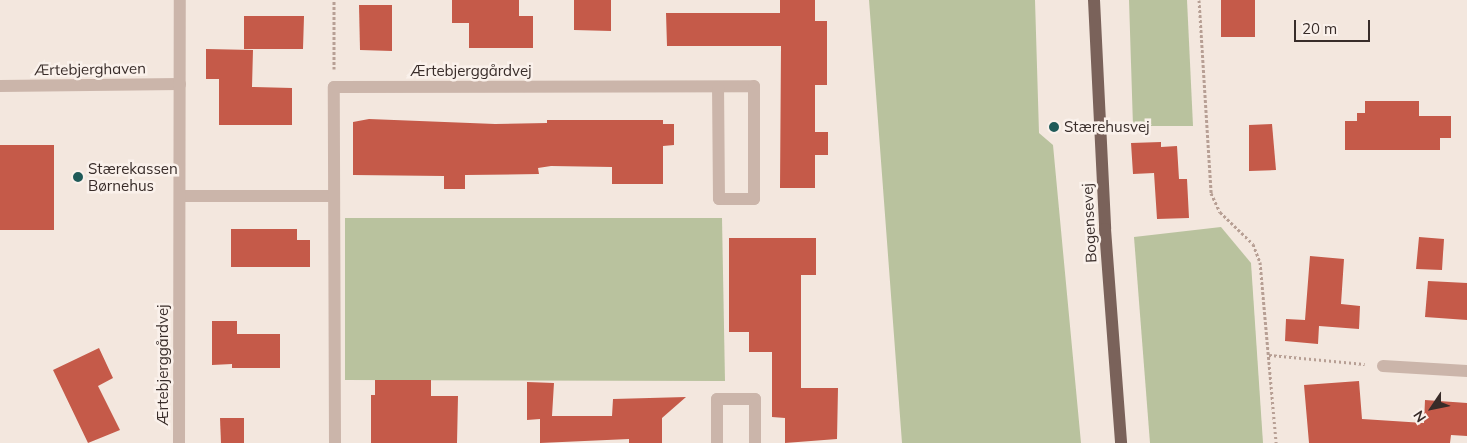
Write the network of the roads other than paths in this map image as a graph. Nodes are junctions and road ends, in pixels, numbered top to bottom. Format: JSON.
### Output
{"nodes":[{"id":1,"x":180,"y":0,"type":"edge"},
{"id":2,"x":1094,"y":0,"type":"edge"},
{"id":3,"x":180,"y":84,"type":"junction"},
{"id":4,"x":0,"y":86,"type":"edge"},
{"id":5,"x":718,"y":87,"type":"junction"},
{"id":6,"x":180,"y":196,"type":"junction"},
{"id":7,"x":334,"y":196,"type":"junction"},
{"id":8,"x":1383,"y":366,"type":"road end"},
{"id":9,"x":1467,"y":371,"type":"edge"},
{"id":10,"x":178,"y":443,"type":"edge"},
{"id":11,"x":335,"y":443,"type":"edge"},
{"id":12,"x":717,"y":443,"type":"edge"},
{"id":13,"x":755,"y":443,"type":"edge"},
{"id":14,"x":1121,"y":443,"type":"edge"}],
"edges":[{"from":1,"to":3,"type":"street","name":"Ærtebjerggårdvej"},
{"from":2,"to":14,"type":"main road","name":"Bogensevej"},
{"from":3,"to":4,"type":"street","name":"Ærtebjerghaven"},
{"from":3,"to":6,"type":"street","name":"Ærtebjerggårdvej"},
{"from":5,"to":5,"type":"street","name":"Ærtebjerggårdvej"},
{"from":5,"to":7,"type":"street","name":"Ærtebjerggårdvej"},
{"from":6,"to":7,"type":"street"},
{"from":6,"to":10,"type":"street","name":"Ærtebjerggårdvej"},
{"from":7,"to":11,"type":"street"},
{"from":8,"to":9,"type":"street"},
{"from":12,"to":13,"type":"street"}]}
